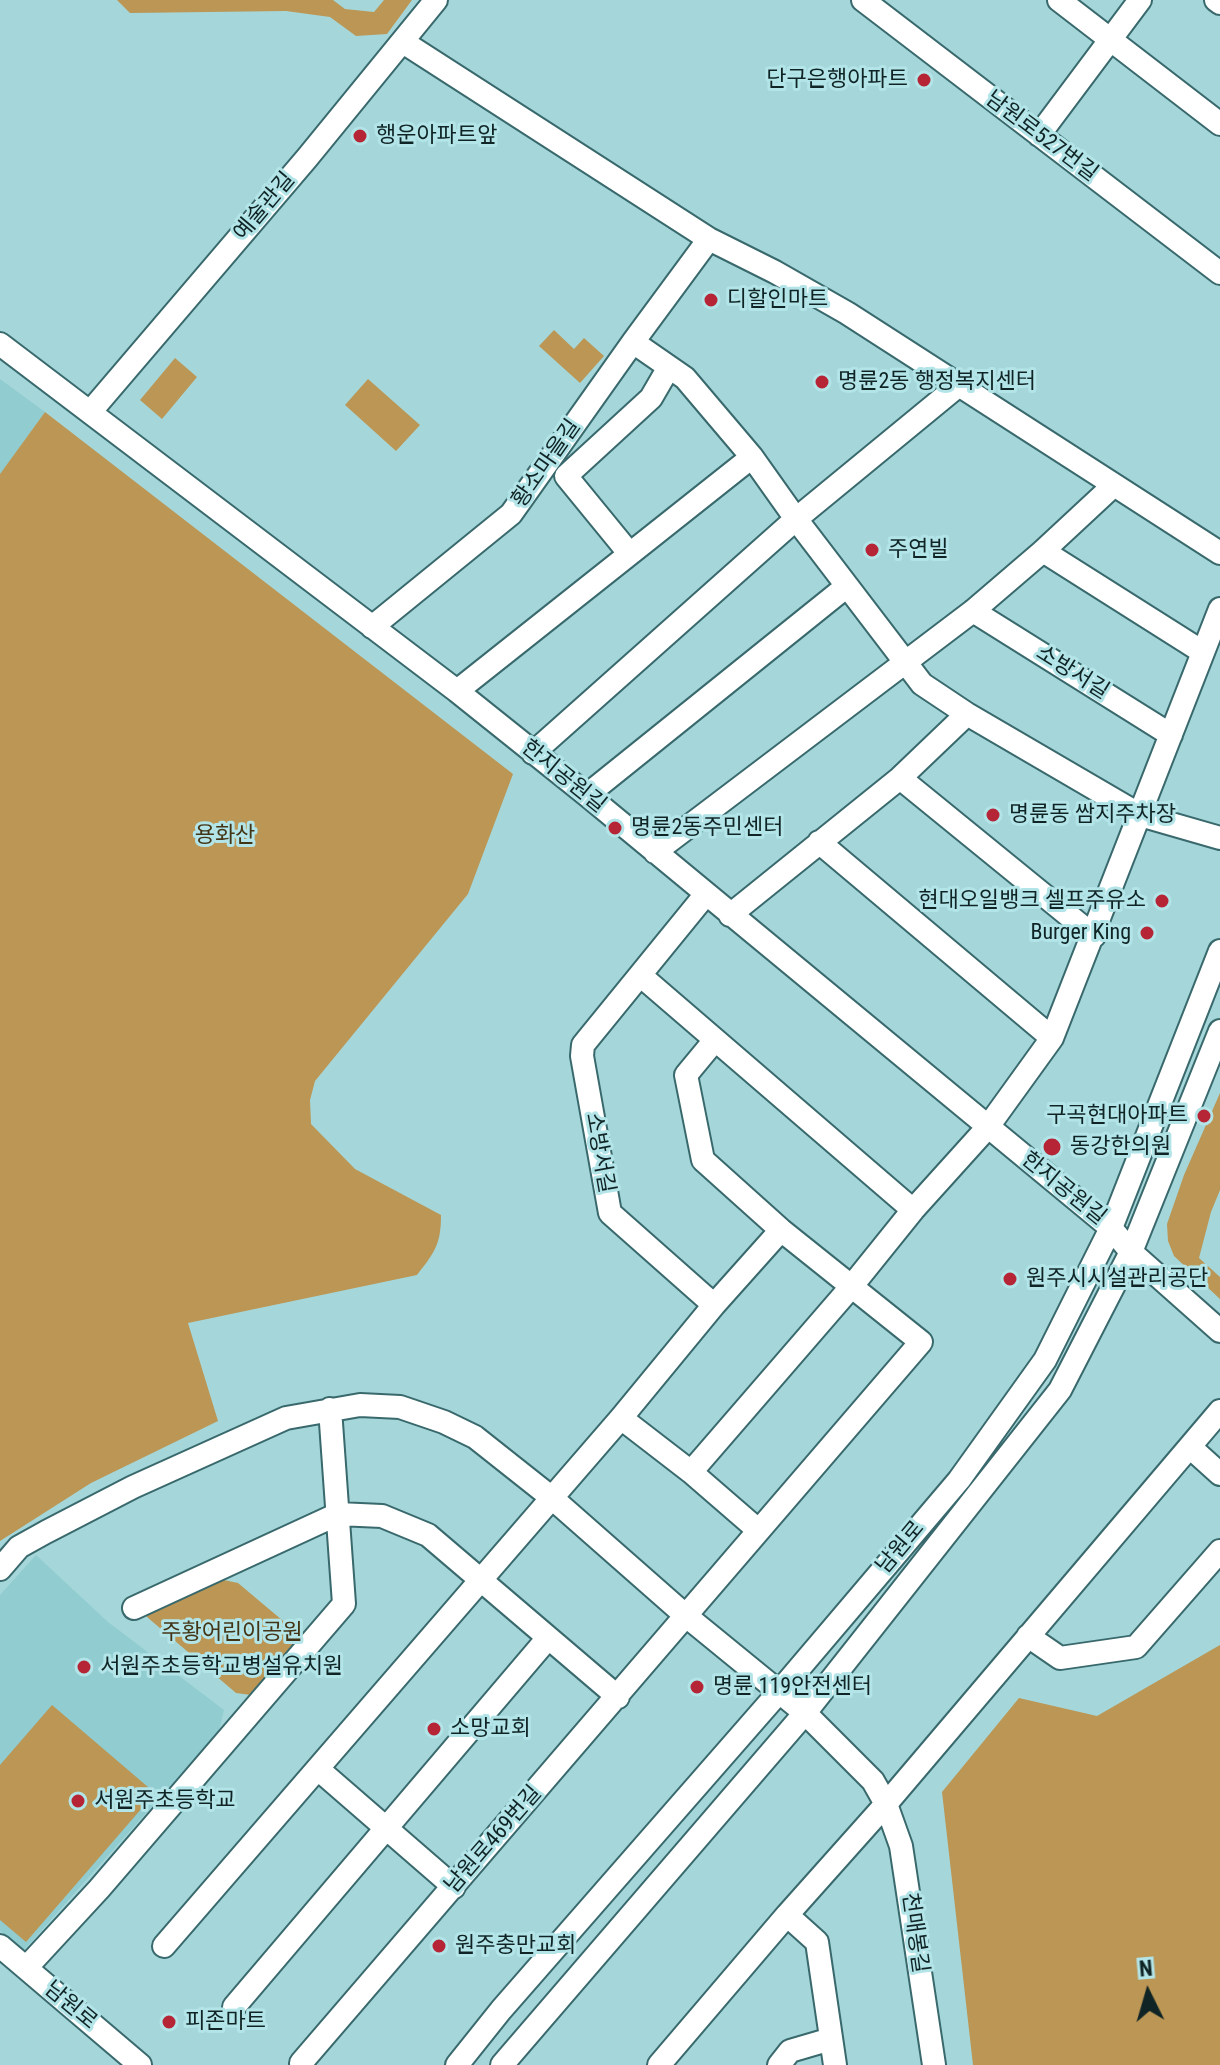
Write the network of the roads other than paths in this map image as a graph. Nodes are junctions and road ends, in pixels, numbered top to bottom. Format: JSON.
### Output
{"nodes":[{"id":1,"x":436,"y":0,"type":"edge"},
{"id":2,"x":863,"y":0,"type":"edge"},
{"id":3,"x":1059,"y":0,"type":"edge"},
{"id":4,"x":1140,"y":0,"type":"edge"},
{"id":5,"x":1111,"y":40,"type":"junction"},
{"id":6,"x":403,"y":42,"type":"junction"},
{"id":7,"x":1220,"y":124,"type":"edge"},
{"id":8,"x":1039,"y":135,"type":"junction"},
{"id":9,"x":709,"y":239,"type":"junction"},
{"id":10,"x":1220,"y":273,"type":"edge"},
{"id":11,"x":633,"y":342,"type":"junction"},
{"id":12,"x":0,"y":344,"type":"edge"},
{"id":13,"x":669,"y":367,"type":"junction"},
{"id":14,"x":959,"y":385,"type":"junction"},
{"id":15,"x":91,"y":411,"type":"junction"},
{"id":16,"x":752,"y":457,"type":"junction"},
{"id":17,"x":1114,"y":485,"type":"junction"},
{"id":18,"x":796,"y":519,"type":"junction"},
{"id":19,"x":1043,"y":551,"type":"junction"},
{"id":20,"x":629,"y":553,"type":"junction"},
{"id":21,"x":1220,"y":553,"type":"edge"},
{"id":22,"x":847,"y":586,"type":"junction"},
{"id":23,"x":1220,"y":609,"type":"edge"},
{"id":24,"x":973,"y":611,"type":"junction"},
{"id":25,"x":372,"y":627,"type":"junction"},
{"id":26,"x":1201,"y":651,"type":"junction"},
{"id":27,"x":903,"y":661,"type":"junction"},
{"id":28,"x":457,"y":691,"type":"junction"},
{"id":29,"x":967,"y":714,"type":"junction"},
{"id":30,"x":1171,"y":735,"type":"junction"},
{"id":31,"x":533,"y":753,"type":"junction"},
{"id":32,"x":900,"y":778,"type":"junction"},
{"id":33,"x":587,"y":795,"type":"junction"},
{"id":34,"x":1140,"y":815,"type":"junction"},
{"id":35,"x":1220,"y":838,"type":"edge"},
{"id":36,"x":819,"y":842,"type":"junction"},
{"id":37,"x":655,"y":852,"type":"junction"},
{"id":38,"x":706,"y":894,"type":"junction"},
{"id":39,"x":730,"y":915,"type":"junction"},
{"id":40,"x":1094,"y":936,"type":"junction"},
{"id":41,"x":1220,"y":951,"type":"edge"},
{"id":42,"x":640,"y":975,"type":"junction"},
{"id":43,"x":1220,"y":1031,"type":"edge"},
{"id":44,"x":1052,"y":1038,"type":"junction"},
{"id":45,"x":715,"y":1040,"type":"junction"},
{"id":46,"x":987,"y":1128,"type":"junction"},
{"id":47,"x":913,"y":1210,"type":"junction"},
{"id":48,"x":1111,"y":1228,"type":"junction"},
{"id":49,"x":781,"y":1230,"type":"junction"},
{"id":50,"x":1131,"y":1252,"type":"junction"},
{"id":51,"x":851,"y":1287,"type":"junction"},
{"id":52,"x":714,"y":1305,"type":"junction"},
{"id":53,"x":1220,"y":1331,"type":"edge"},
{"id":54,"x":330,"y":1409,"type":"junction"},
{"id":55,"x":1220,"y":1411,"type":"edge"},
{"id":56,"x":621,"y":1418,"type":"junction"},
{"id":57,"x":1190,"y":1447,"type":"junction"},
{"id":58,"x":691,"y":1472,"type":"junction"},
{"id":59,"x":1220,"y":1474,"type":"edge"},
{"id":60,"x":552,"y":1498,"type":"junction"},
{"id":61,"x":338,"y":1514,"type":"junction"},
{"id":62,"x":758,"y":1530,"type":"junction"},
{"id":63,"x":1220,"y":1551,"type":"edge"},
{"id":64,"x":0,"y":1569,"type":"edge"},
{"id":65,"x":481,"y":1580,"type":"junction"},
{"id":66,"x":134,"y":1608,"type":"dead end"},
{"id":67,"x":685,"y":1615,"type":"junction"},
{"id":68,"x":1028,"y":1636,"type":"junction"},
{"id":69,"x":548,"y":1638,"type":"junction"},
{"id":70,"x":779,"y":1692,"type":"junction"},
{"id":71,"x":618,"y":1697,"type":"junction"},
{"id":72,"x":805,"y":1713,"type":"junction"},
{"id":73,"x":318,"y":1769,"type":"junction"},
{"id":74,"x":886,"y":1804,"type":"junction"},
{"id":75,"x":386,"y":1828,"type":"junction"},
{"id":76,"x":454,"y":1887,"type":"junction"},
{"id":77,"x":787,"y":1915,"type":"junction"},
{"id":78,"x":0,"y":1946,"type":"edge"},
{"id":79,"x":164,"y":1946,"type":"dead end"},
{"id":80,"x":26,"y":1968,"type":"junction"},
{"id":81,"x":234,"y":2007,"type":"dead end"},
{"id":82,"x":831,"y":2039,"type":"junction"},
{"id":83,"x":301,"y":2063,"type":"edge"},
{"id":84,"x":140,"y":2065,"type":"edge"},
{"id":85,"x":457,"y":2065,"type":"edge"},
{"id":86,"x":502,"y":2065,"type":"edge"},
{"id":87,"x":659,"y":2065,"type":"edge"},
{"id":88,"x":779,"y":2065,"type":"edge"},
{"id":89,"x":835,"y":2065,"type":"edge"},
{"id":90,"x":934,"y":2065,"type":"edge"}],
"edges":[{"from":1,"to":6,"type":"street","name":"예술관길"},
{"from":2,"to":8,"type":"street","name":"남원로527번길"},
{"from":3,"to":5,"type":"street"},
{"from":4,"to":5,"type":"street"},
{"from":5,"to":7,"type":"street"},
{"from":5,"to":8,"type":"street"},
{"from":6,"to":9,"type":"street"},
{"from":6,"to":15,"type":"street","name":"예술관길"},
{"from":8,"to":10,"type":"street","name":"남원로527번길"},
{"from":9,"to":11,"type":"street","name":"황소마을길"},
{"from":9,"to":14,"type":"street"},
{"from":11,"to":13,"type":"street"},
{"from":11,"to":25,"type":"street","name":"황소마을길"},
{"from":12,"to":15,"type":"street","name":"한지공원길"},
{"from":13,"to":16,"type":"street"},
{"from":13,"to":20,"type":"street","name":"황소마을길"},
{"from":14,"to":17,"type":"street"},
{"from":14,"to":18,"type":"street"},
{"from":15,"to":25,"type":"street","name":"한지공원길"},
{"from":16,"to":18,"type":"street"},
{"from":16,"to":20,"type":"street"},
{"from":17,"to":19,"type":"street"},
{"from":17,"to":21,"type":"street"},
{"from":18,"to":22,"type":"street"},
{"from":18,"to":31,"type":"street"},
{"from":19,"to":24,"type":"street"},
{"from":19,"to":26,"type":"street"},
{"from":20,"to":28,"type":"street"},
{"from":22,"to":27,"type":"street"},
{"from":22,"to":33,"type":"street"},
{"from":23,"to":26,"type":"street"},
{"from":24,"to":27,"type":"street"},
{"from":24,"to":30,"type":"street","name":"소방서길"},
{"from":25,"to":28,"type":"street","name":"한지공원길"},
{"from":26,"to":30,"type":"street"},
{"from":27,"to":29,"type":"street"},
{"from":27,"to":37,"type":"street"},
{"from":28,"to":31,"type":"street","name":"한지공원길"},
{"from":29,"to":32,"type":"street"},
{"from":29,"to":34,"type":"street"},
{"from":30,"to":34,"type":"street"},
{"from":31,"to":33,"type":"street","name":"한지공원길"},
{"from":32,"to":36,"type":"street"},
{"from":32,"to":40,"type":"street"},
{"from":33,"to":37,"type":"street","name":"한지공원길"},
{"from":34,"to":35,"type":"street"},
{"from":34,"to":40,"type":"street"},
{"from":36,"to":39,"type":"street"},
{"from":36,"to":44,"type":"street"},
{"from":37,"to":38,"type":"street","name":"한지공원길"},
{"from":38,"to":39,"type":"street","name":"한지공원길"},
{"from":38,"to":42,"type":"street","name":"소방서길"},
{"from":39,"to":46,"type":"street","name":"한지공원길"},
{"from":40,"to":44,"type":"street"},
{"from":41,"to":48,"type":"street","name":"남원로"},
{"from":42,"to":45,"type":"street"},
{"from":42,"to":52,"type":"street","name":"소방서길"},
{"from":43,"to":50,"type":"street","name":"남원로"},
{"from":44,"to":46,"type":"street"},
{"from":45,"to":47,"type":"street"},
{"from":45,"to":49,"type":"street"},
{"from":46,"to":47,"type":"street"},
{"from":46,"to":48,"type":"street","name":"한지공원길"},
{"from":47,"to":51,"type":"street"},
{"from":48,"to":50,"type":"street","name":"한지공원길"},
{"from":48,"to":70,"type":"street","name":"남원로"},
{"from":49,"to":51,"type":"street"},
{"from":49,"to":52,"type":"street"},
{"from":50,"to":53,"type":"street"},
{"from":50,"to":72,"type":"street","name":"남원로"},
{"from":51,"to":58,"type":"street"},
{"from":51,"to":62,"type":"street","name":"남원로469번길"},
{"from":52,"to":56,"type":"street"},
{"from":54,"to":60,"type":"street"},
{"from":54,"to":61,"type":"street"},
{"from":54,"to":64,"type":"street"},
{"from":55,"to":57,"type":"street"},
{"from":56,"to":58,"type":"street"},
{"from":56,"to":60,"type":"street"},
{"from":57,"to":59,"type":"street"},
{"from":57,"to":68,"type":"street"},
{"from":58,"to":62,"type":"street"},
{"from":60,"to":65,"type":"street"},
{"from":60,"to":67,"type":"street"},
{"from":61,"to":65,"type":"street"},
{"from":61,"to":66,"type":"street"},
{"from":61,"to":80,"type":"street"},
{"from":62,"to":67,"type":"street","name":"남원로469번길"},
{"from":63,"to":68,"type":"street"},
{"from":65,"to":69,"type":"street"},
{"from":65,"to":73,"type":"street"},
{"from":67,"to":70,"type":"street"},
{"from":67,"to":71,"type":"street","name":"남원로469번길"},
{"from":68,"to":74,"type":"street"},
{"from":69,"to":71,"type":"street"},
{"from":69,"to":75,"type":"street"},
{"from":70,"to":72,"type":"street"},
{"from":70,"to":85,"type":"street","name":"남원로"},
{"from":71,"to":76,"type":"street","name":"남원로469번길"},
{"from":72,"to":74,"type":"street","name":"천매봉길"},
{"from":72,"to":86,"type":"street","name":"남원로"},
{"from":73,"to":75,"type":"street"},
{"from":73,"to":79,"type":"street"},
{"from":74,"to":77,"type":"street"},
{"from":74,"to":90,"type":"street","name":"천매봉길"},
{"from":75,"to":76,"type":"street"},
{"from":75,"to":81,"type":"street"},
{"from":76,"to":83,"type":"street","name":"남원로469번길"},
{"from":77,"to":82,"type":"street"},
{"from":77,"to":87,"type":"street"},
{"from":78,"to":80,"type":"street","name":"남원로"},
{"from":80,"to":84,"type":"street","name":"남원로"},
{"from":82,"to":88,"type":"street"},
{"from":82,"to":89,"type":"street"}]}
